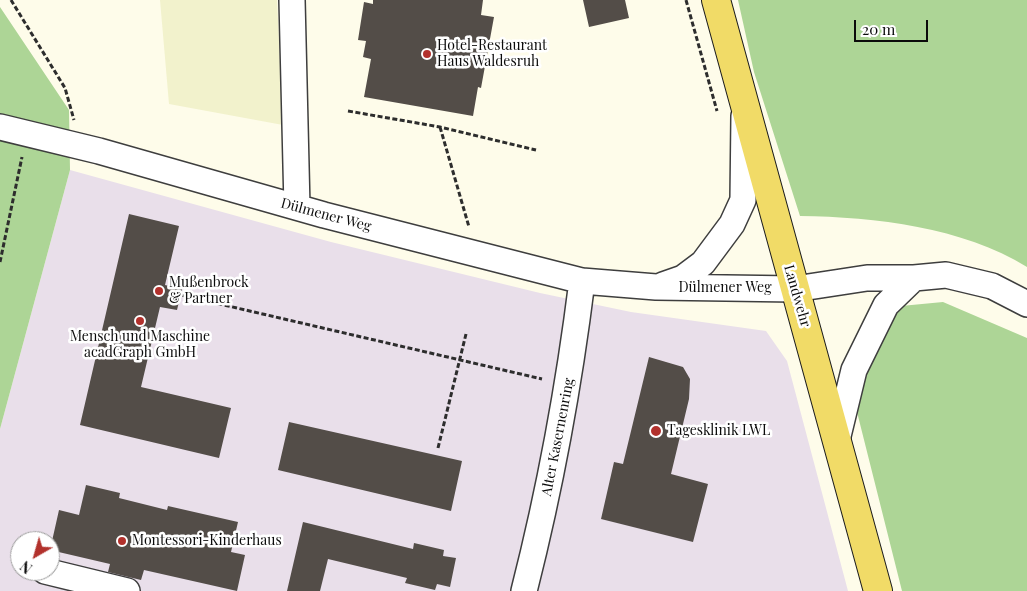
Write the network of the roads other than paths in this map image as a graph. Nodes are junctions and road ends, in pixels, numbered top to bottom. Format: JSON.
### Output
{"nodes":[{"id":1,"x":292,"y":0,"type":"edge"},
{"id":2,"x":716,"y":0,"type":"edge"},
{"id":3,"x":744,"y":106,"type":"junction"},
{"id":4,"x":0,"y":127,"type":"edge"},
{"id":5,"x":297,"y":207,"type":"junction"},
{"id":6,"x":914,"y":278,"type":"junction"},
{"id":7,"x":582,"y":281,"type":"junction"},
{"id":8,"x":656,"y":288,"type":"junction"},
{"id":9,"x":795,"y":289,"type":"junction"},
{"id":10,"x":1027,"y":304,"type":"edge"},
{"id":11,"x":837,"y":440,"type":"junction"},
{"id":12,"x":60,"y":575,"type":"edge"},
{"id":13,"x":127,"y":591,"type":"edge"},
{"id":14,"x":524,"y":591,"type":"edge"},
{"id":15,"x":878,"y":591,"type":"edge"}],
"edges":[{"from":1,"to":5,"type":"street"},
{"from":2,"to":3,"type":"main road","name":"Landwehr"},
{"from":3,"to":8,"type":"street","name":"Dülmener Weg"},
{"from":3,"to":9,"type":"main road","name":"Landwehr"},
{"from":4,"to":5,"type":"street","name":"Dülmener Weg"},
{"from":5,"to":7,"type":"street","name":"Dülmener Weg"},
{"from":6,"to":9,"type":"street","name":"Dülmener Weg"},
{"from":6,"to":10,"type":"street","name":"Dülmener Weg"},
{"from":6,"to":11,"type":"street"},
{"from":7,"to":8,"type":"street","name":"Dülmener Weg"},
{"from":7,"to":14,"type":"street","name":"Alter Kasernenring"},
{"from":8,"to":9,"type":"street","name":"Dülmener Weg"},
{"from":9,"to":11,"type":"main road","name":"Landwehr"},
{"from":11,"to":15,"type":"main road","name":"Landwehr"},
{"from":12,"to":13,"type":"street"}]}
